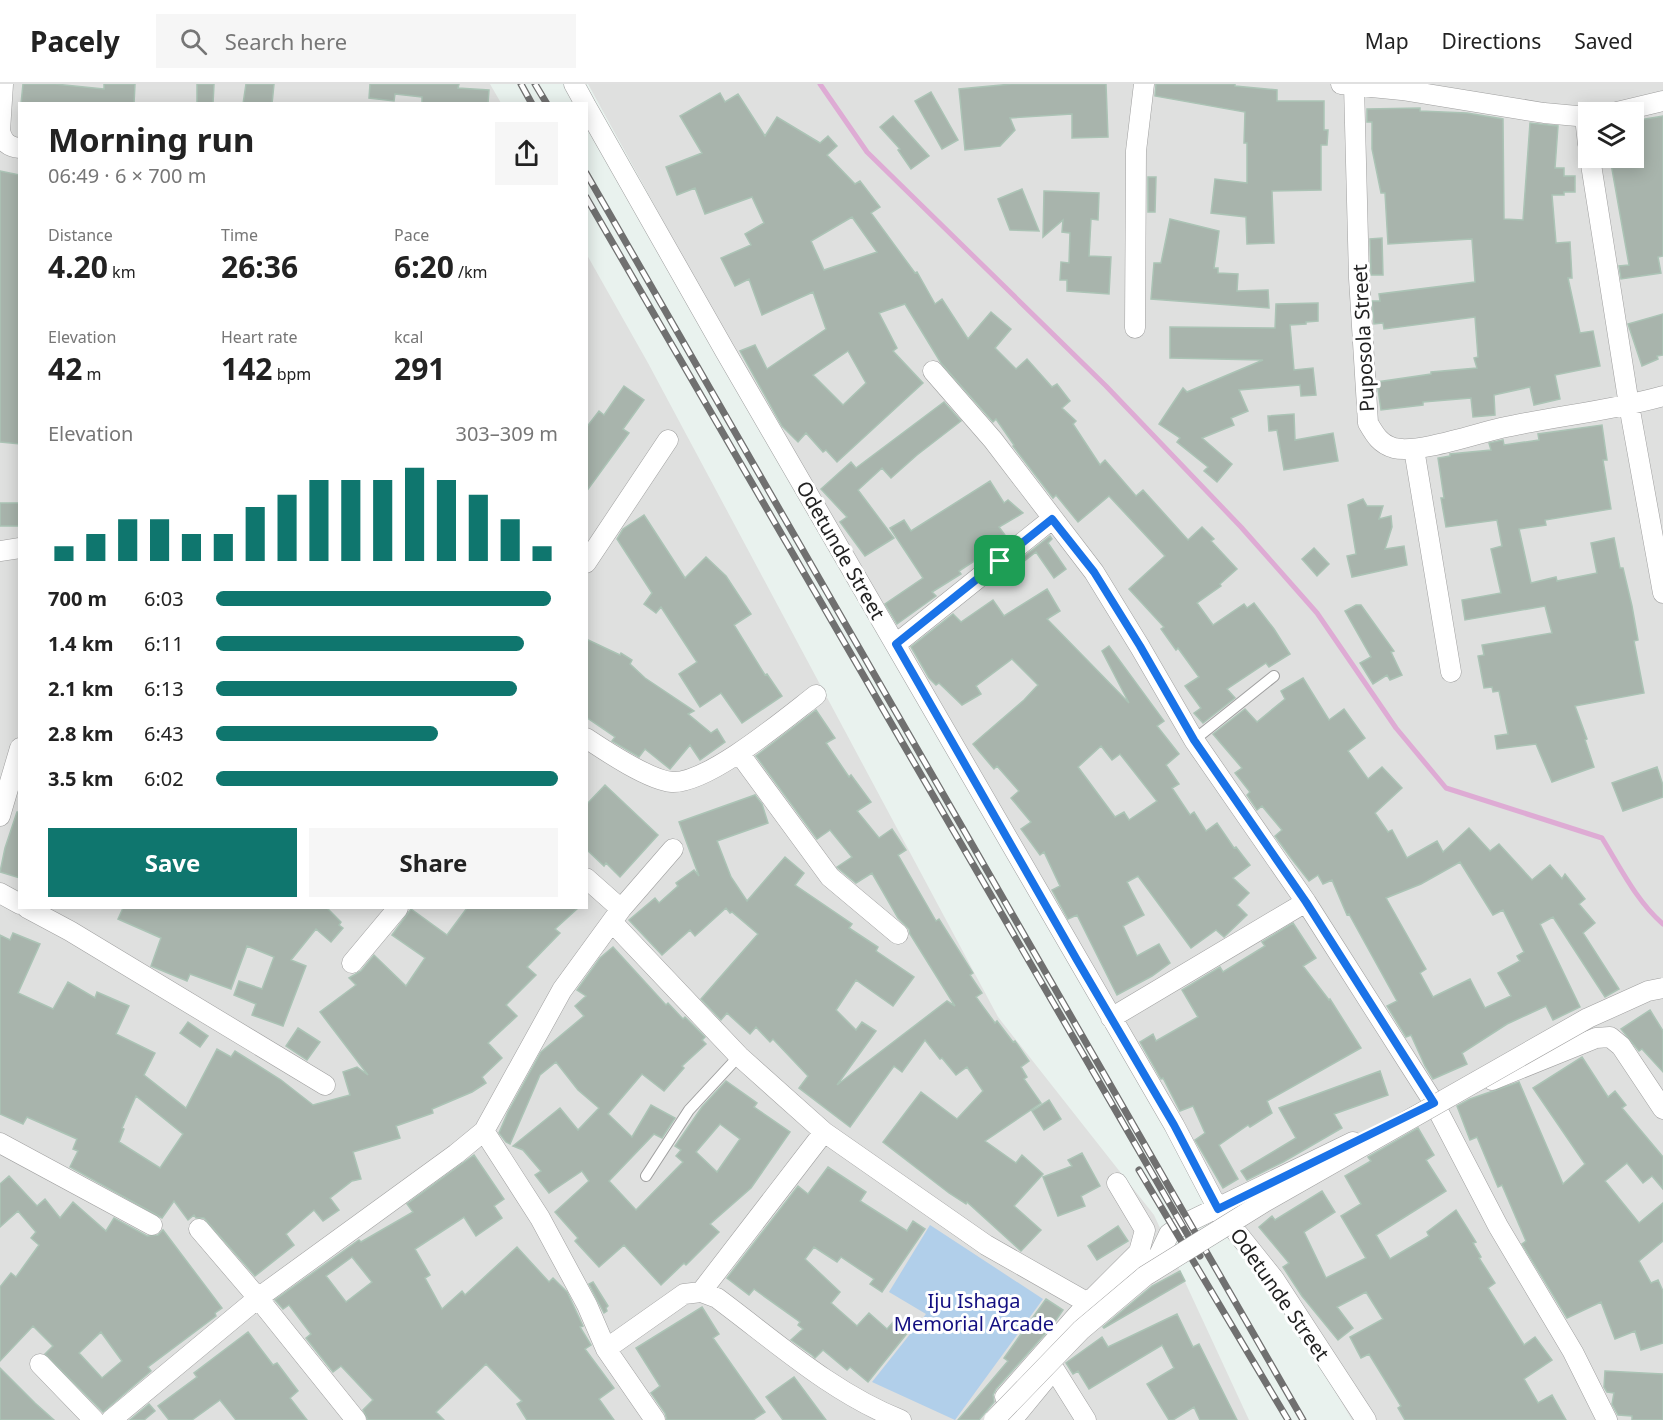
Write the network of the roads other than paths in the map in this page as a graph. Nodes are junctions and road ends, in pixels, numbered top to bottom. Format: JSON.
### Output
{"nodes":[{"id":1,"x":3,"y":84,"type":"edge"},
{"id":2,"x":574,"y":84,"type":"edge"},
{"id":3,"x":1144,"y":84,"type":"edge"},
{"id":4,"x":1347,"y":85,"type":"edge"},
{"id":5,"x":584,"y":102,"type":"edge"},
{"id":6,"x":1663,"y":102,"type":"edge"},
{"id":7,"x":1644,"y":106,"type":"edge"},
{"id":8,"x":588,"y":109,"type":"edge"},
{"id":9,"x":1578,"y":116,"type":"edge"},
{"id":10,"x":4,"y":139,"type":"edge"},
{"id":11,"x":1592,"y":168,"type":"edge"},
{"id":12,"x":1135,"y":328,"type":"dead end"},
{"id":13,"x":933,"y":371,"type":"dead end"},
{"id":14,"x":1663,"y":396,"type":"edge"},
{"id":15,"x":1629,"y":405,"type":"junction"},
{"id":16,"x":668,"y":440,"type":"dead end"},
{"id":17,"x":1414,"y":448,"type":"junction"},
{"id":18,"x":1052,"y":519,"type":"junction"},
{"id":19,"x":18,"y":548,"type":"edge"},
{"id":20,"x":0,"y":551,"type":"edge"},
{"id":21,"x":588,"y":560,"type":"edge"},
{"id":22,"x":1663,"y":593,"type":"edge"},
{"id":23,"x":896,"y":644,"type":"junction"},
{"id":24,"x":1451,"y":672,"type":"dead end"},
{"id":25,"x":1274,"y":676,"type":"dead end"},
{"id":26,"x":816,"y":695,"type":"dead end"},
{"id":27,"x":588,"y":739,"type":"edge"},
{"id":28,"x":1194,"y":740,"type":"junction"},
{"id":29,"x":739,"y":753,"type":"junction"},
{"id":30,"x":18,"y":755,"type":"edge"},
{"id":31,"x":0,"y":816,"type":"edge"},
{"id":32,"x":673,"y":849,"type":"dead end"},
{"id":33,"x":588,"y":880,"type":"edge"},
{"id":34,"x":0,"y":893,"type":"edge"},
{"id":35,"x":1306,"y":902,"type":"junction"},
{"id":36,"x":18,"y":903,"type":"edge"},
{"id":37,"x":29,"y":909,"type":"edge"},
{"id":38,"x":397,"y":909,"type":"edge"},
{"id":39,"x":616,"y":915,"type":"junction"},
{"id":40,"x":898,"y":934,"type":"dead end"},
{"id":41,"x":352,"y":963,"type":"dead end"},
{"id":42,"x":1663,"y":988,"type":"edge"},
{"id":43,"x":1111,"y":1018,"type":"junction"},
{"id":44,"x":739,"y":1056,"type":"junction"},
{"id":45,"x":325,"y":1085,"type":"dead end"},
{"id":46,"x":1434,"y":1103,"type":"junction"},
{"id":47,"x":1663,"y":1109,"type":"edge"},
{"id":48,"x":484,"y":1131,"type":"junction"},
{"id":49,"x":824,"y":1132,"type":"junction"},
{"id":50,"x":0,"y":1143,"type":"edge"},
{"id":51,"x":646,"y":1176,"type":"dead end"},
{"id":52,"x":1117,"y":1183,"type":"dead end"},
{"id":53,"x":1218,"y":1209,"type":"junction"},
{"id":54,"x":152,"y":1225,"type":"dead end"},
{"id":55,"x":200,"y":1229,"type":"dead end"},
{"id":56,"x":700,"y":1292,"type":"junction"},
{"id":57,"x":258,"y":1298,"type":"junction"},
{"id":58,"x":1088,"y":1303,"type":"junction"},
{"id":59,"x":606,"y":1349,"type":"junction"},
{"id":60,"x":40,"y":1364,"type":"dead end"},
{"id":61,"x":1054,"y":1369,"type":"junction"},
{"id":62,"x":94,"y":1420,"type":"edge"},
{"id":63,"x":111,"y":1420,"type":"edge"},
{"id":64,"x":356,"y":1420,"type":"edge"},
{"id":65,"x":655,"y":1420,"type":"edge"},
{"id":66,"x":901,"y":1420,"type":"edge"},
{"id":67,"x":986,"y":1420,"type":"edge"},
{"id":68,"x":994,"y":1420,"type":"edge"},
{"id":69,"x":1012,"y":1420,"type":"edge"},
{"id":70,"x":1086,"y":1420,"type":"edge"},
{"id":71,"x":1366,"y":1420,"type":"edge"},
{"id":72,"x":1607,"y":1420,"type":"edge"}],
"edges":[{"from":1,"to":10,"type":"street"},
{"from":2,"to":5,"type":"street","name":"Odetunde Street"},
{"from":3,"to":12,"type":"street"},
{"from":4,"to":9,"type":"street"},
{"from":4,"to":17,"type":"street","name":"Puposola Street"},
{"from":6,"to":7,"type":"street"},
{"from":8,"to":23,"type":"street","name":"Odetunde Street"},
{"from":11,"to":15,"type":"street"},
{"from":13,"to":18,"type":"street"},
{"from":14,"to":15,"type":"street","name":"Puposola Street"},
{"from":15,"to":17,"type":"street","name":"Puposola Street"},
{"from":15,"to":22,"type":"street"},
{"from":16,"to":21,"type":"street"},
{"from":17,"to":24,"type":"street"},
{"from":18,"to":23,"type":"street"},
{"from":18,"to":28,"type":"street"},
{"from":19,"to":20,"type":"street"},
{"from":23,"to":43,"type":"street","name":"Odetunde Street"},
{"from":25,"to":28,"type":"lane"},
{"from":26,"to":29,"type":"street"},
{"from":27,"to":29,"type":"street"},
{"from":28,"to":35,"type":"street"},
{"from":29,"to":40,"type":"street"},
{"from":30,"to":31,"type":"street"},
{"from":32,"to":39,"type":"street"},
{"from":33,"to":39,"type":"street"},
{"from":34,"to":36,"type":"street"},
{"from":35,"to":43,"type":"street"},
{"from":35,"to":46,"type":"street"},
{"from":37,"to":45,"type":"street"},
{"from":38,"to":41,"type":"street"},
{"from":39,"to":44,"type":"street"},
{"from":39,"to":48,"type":"street"},
{"from":42,"to":68,"type":"street","bridge":true},
{"from":43,"to":53,"type":"street","name":"Odetunde Street"},
{"from":44,"to":49,"type":"street"},
{"from":44,"to":51,"type":"lane"},
{"from":46,"to":47,"type":"street"},
{"from":46,"to":53,"type":"street"},
{"from":46,"to":72,"type":"street"},
{"from":48,"to":57,"type":"street"},
{"from":48,"to":59,"type":"street"},
{"from":49,"to":56,"type":"street"},
{"from":49,"to":58,"type":"street"},
{"from":50,"to":54,"type":"street"},
{"from":52,"to":58,"type":"street"},
{"from":53,"to":61,"type":"street"},
{"from":53,"to":71,"type":"street","name":"Odetunde Street"},
{"from":55,"to":57,"type":"street"},
{"from":56,"to":59,"type":"street"},
{"from":56,"to":66,"type":"street"},
{"from":57,"to":63,"type":"street"},
{"from":57,"to":64,"type":"street"},
{"from":58,"to":67,"type":"street"},
{"from":59,"to":65,"type":"street"},
{"from":60,"to":62,"type":"street"},
{"from":61,"to":69,"type":"street"},
{"from":61,"to":70,"type":"street"}]}
